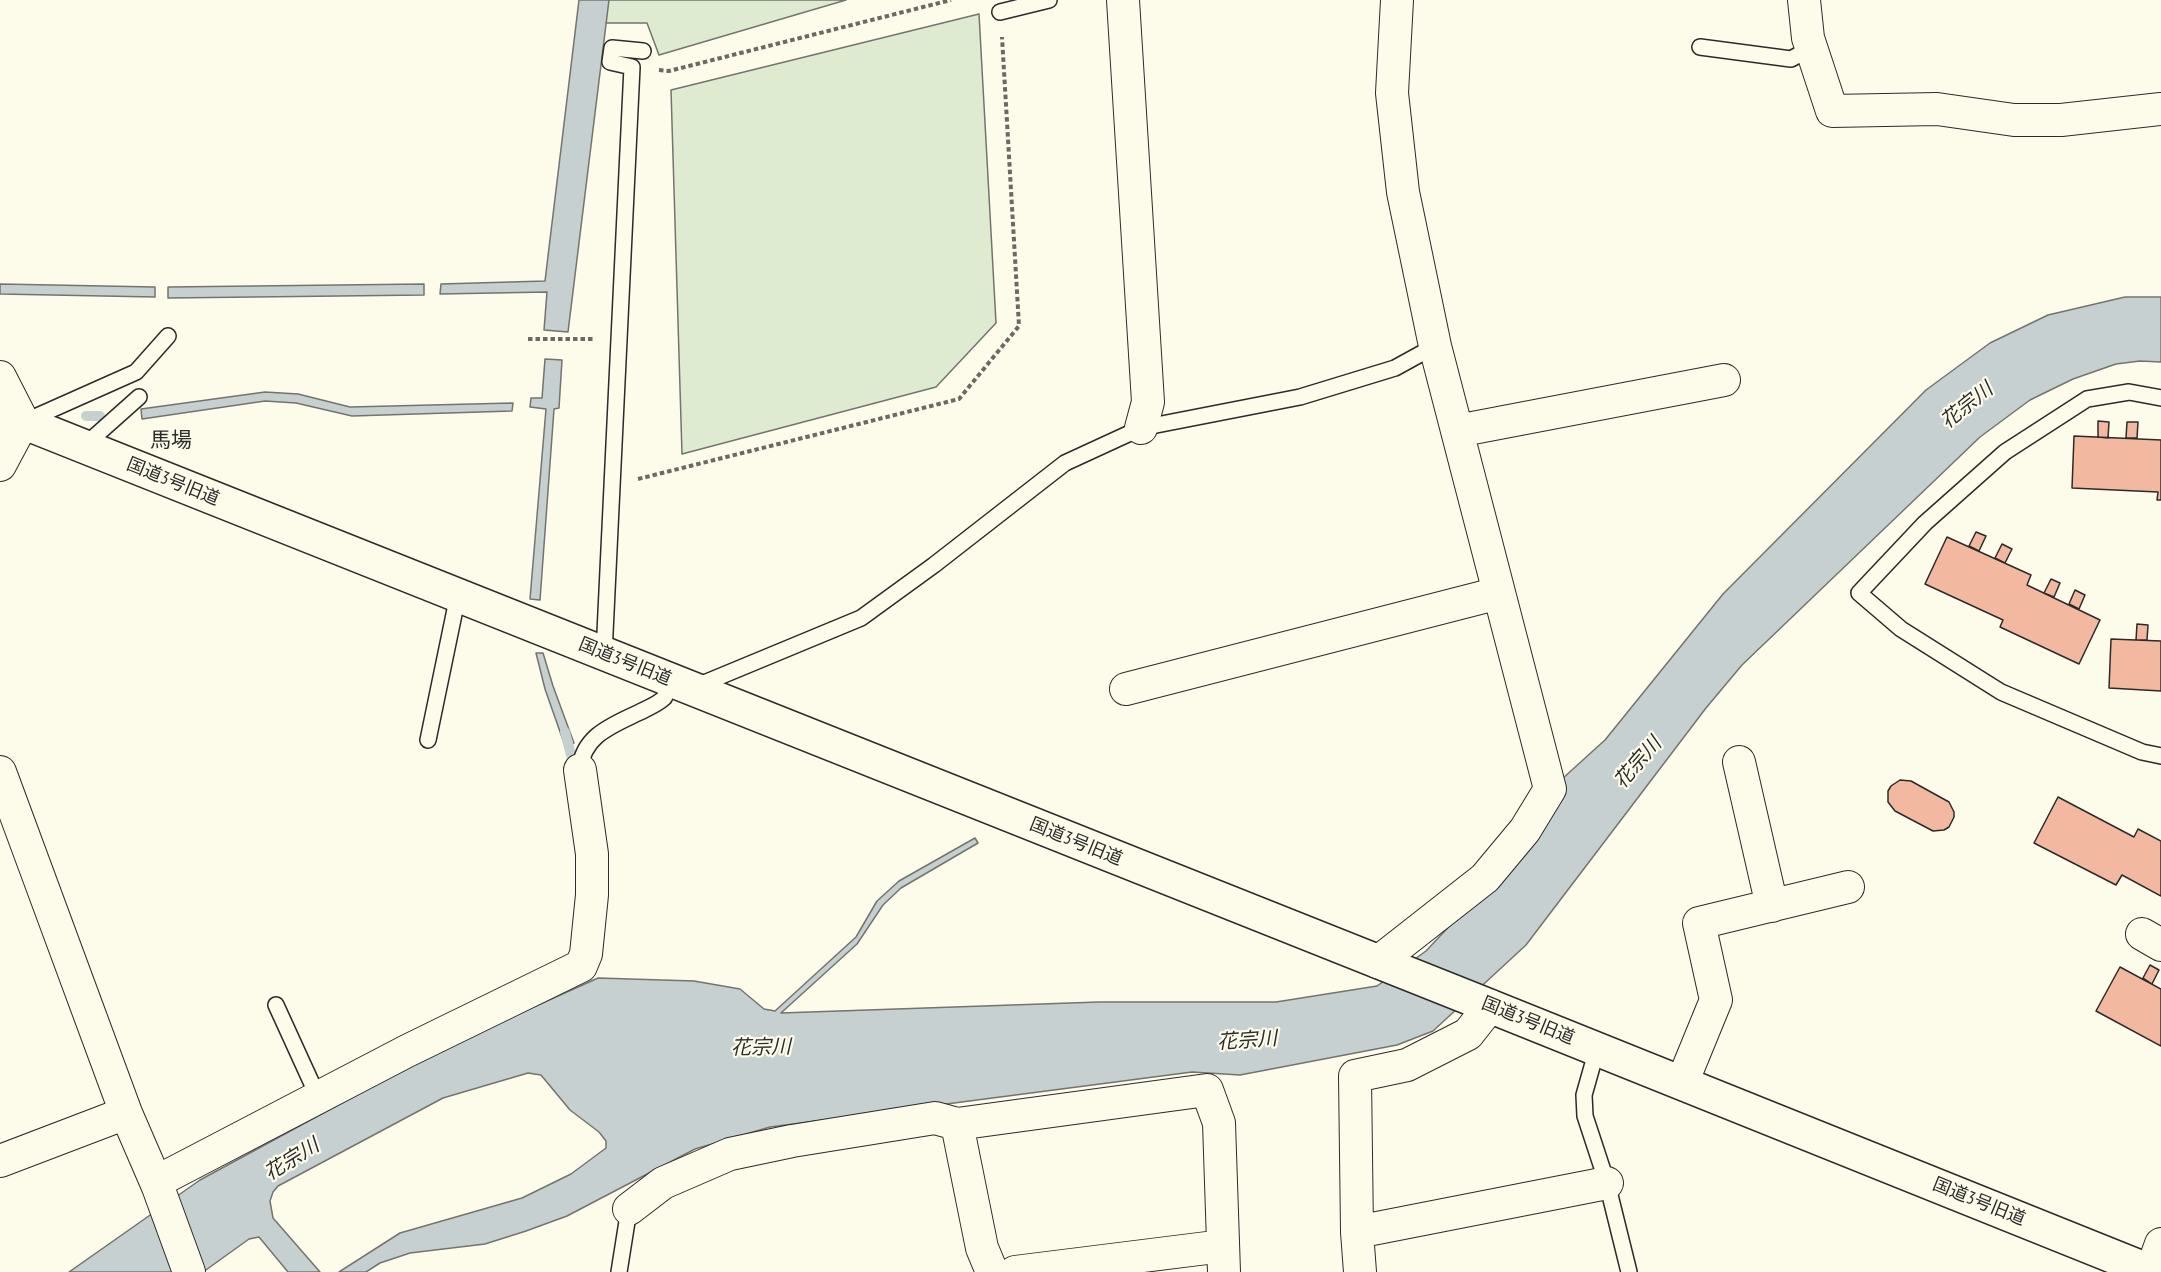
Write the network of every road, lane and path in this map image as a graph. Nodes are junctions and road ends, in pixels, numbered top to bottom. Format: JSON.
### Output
{"nodes":[{"id":1,"x":951,"y":0,"type":"edge"},
{"id":2,"x":1049,"y":0,"type":"edge"},
{"id":3,"x":1123,"y":0,"type":"edge"},
{"id":4,"x":1397,"y":0,"type":"edge"},
{"id":5,"x":1804,"y":0,"type":"edge"},
{"id":6,"x":1000,"y":12,"type":"joint"},
{"id":7,"x":1700,"y":47,"type":"dead end"},
{"id":8,"x":1811,"y":48,"type":"junction"},
{"id":9,"x":643,"y":51,"type":"dead end"},
{"id":10,"x":632,"y":67,"type":"junction"},
{"id":11,"x":2161,"y":109,"type":"edge"},
{"id":12,"x":168,"y":336,"type":"dead end"},
{"id":13,"x":528,"y":339,"type":"dead end"},
{"id":14,"x":618,"y":339,"type":"junction"},
{"id":15,"x":1436,"y":346,"type":"junction"},
{"id":16,"x":0,"y":377,"type":"edge"},
{"id":17,"x":1724,"y":380,"type":"dead end"},
{"id":18,"x":139,"y":397,"type":"dead end"},
{"id":19,"x":2161,"y":398,"type":"edge"},
{"id":20,"x":12,"y":418,"type":"edge"},
{"id":21,"x":1141,"y":428,"type":"junction"},
{"id":22,"x":1457,"y":432,"type":"junction"},
{"id":23,"x":84,"y":447,"type":"junction"},
{"id":24,"x":0,"y":465,"type":"edge"},
{"id":25,"x":611,"y":486,"type":"junction"},
{"id":26,"x":1500,"y":593,"type":"junction"},
{"id":27,"x":458,"y":595,"type":"junction"},
{"id":28,"x":604,"y":654,"type":"junction"},
{"id":29,"x":681,"y":685,"type":"junction"},
{"id":30,"x":1126,"y":689,"type":"dead end"},
{"id":31,"x":428,"y":740,"type":"dead end"},
{"id":32,"x":2161,"y":756,"type":"edge"},
{"id":33,"x":1739,"y":762,"type":"dead end"},
{"id":34,"x":580,"y":770,"type":"joint"},
{"id":35,"x":0,"y":772,"type":"edge"},
{"id":36,"x":1848,"y":887,"type":"dead end"},
{"id":37,"x":1772,"y":906,"type":"junction"},
{"id":38,"x":1383,"y":964,"type":"junction"},
{"id":39,"x":1486,"y":1004,"type":"junction"},
{"id":40,"x":276,"y":1005,"type":"dead end"},
{"id":41,"x":1597,"y":1049,"type":"junction"},
{"id":42,"x":1682,"y":1083,"type":"junction"},
{"id":43,"x":318,"y":1097,"type":"junction"},
{"id":44,"x":126,"y":1113,"type":"junction"},
{"id":45,"x":957,"y":1124,"type":"junction"},
{"id":46,"x":0,"y":1161,"type":"edge"},
{"id":47,"x":1607,"y":1183,"type":"junction"},
{"id":48,"x":157,"y":1184,"type":"junction"},
{"id":49,"x":629,"y":1209,"type":"joint"},
{"id":50,"x":1357,"y":1232,"type":"junction"},
{"id":51,"x":2161,"y":1244,"type":"edge"},
{"id":52,"x":1223,"y":1259,"type":"edge"},
{"id":53,"x":189,"y":1272,"type":"edge"},
{"id":54,"x":619,"y":1272,"type":"edge"},
{"id":55,"x":992,"y":1272,"type":"edge"},
{"id":56,"x":1015,"y":1272,"type":"edge"},
{"id":57,"x":1360,"y":1272,"type":"edge"},
{"id":58,"x":1629,"y":1272,"type":"edge"},
{"id":59,"x":2151,"y":1272,"type":"edge"}],
"edges":[{"from":1,"to":10,"type":"path"},
{"from":2,"to":6,"type":"lane"},
{"from":3,"to":21,"type":"street"},
{"from":4,"to":15,"type":"street"},
{"from":5,"to":8,"type":"street"},
{"from":6,"to":25,"type":"path"},
{"from":7,"to":8,"type":"lane"},
{"from":8,"to":11,"type":"street"},
{"from":9,"to":10,"type":"lane"},
{"from":10,"to":14,"type":"lane"},
{"from":12,"to":20,"type":"lane"},
{"from":13,"to":14,"type":"path"},
{"from":14,"to":25,"type":"lane"},
{"from":15,"to":21,"type":"lane"},
{"from":15,"to":22,"type":"street"},
{"from":16,"to":20,"type":"street"},
{"from":17,"to":22,"type":"street"},
{"from":18,"to":23,"type":"lane"},
{"from":19,"to":32,"type":"lane"},
{"from":20,"to":23,"type":"street","name":"国道3号旧道"},
{"from":20,"to":24,"type":"street"},
{"from":21,"to":29,"type":"lane"},
{"from":22,"to":26,"type":"street"},
{"from":23,"to":27,"type":"street","name":"国道3号旧道"},
{"from":25,"to":28,"type":"lane"},
{"from":26,"to":30,"type":"street"},
{"from":26,"to":38,"type":"street"},
{"from":27,"to":28,"type":"street","name":"国道3号旧道"},
{"from":27,"to":31,"type":"lane"},
{"from":28,"to":29,"type":"street","name":"国道3号旧道"},
{"from":29,"to":34,"type":"lane"},
{"from":29,"to":38,"type":"street","name":"国道3号旧道"},
{"from":33,"to":37,"type":"street"},
{"from":34,"to":43,"type":"street"},
{"from":35,"to":44,"type":"street"},
{"from":36,"to":37,"type":"street"},
{"from":37,"to":42,"type":"street"},
{"from":38,"to":39,"type":"street","name":"国道3号旧道"},
{"from":39,"to":41,"type":"street","name":"国道3号旧道"},
{"from":39,"to":50,"type":"street"},
{"from":40,"to":43,"type":"lane"},
{"from":41,"to":42,"type":"street","name":"国道3号旧道"},
{"from":41,"to":47,"type":"lane"},
{"from":42,"to":59,"type":"street","name":"国道3号旧道"},
{"from":43,"to":48,"type":"street"},
{"from":44,"to":46,"type":"street"},
{"from":44,"to":48,"type":"street"},
{"from":45,"to":49,"type":"street"},
{"from":45,"to":52,"type":"street"},
{"from":45,"to":55,"type":"street"},
{"from":47,"to":50,"type":"street"},
{"from":47,"to":58,"type":"lane"},
{"from":48,"to":53,"type":"street"},
{"from":49,"to":54,"type":"lane"},
{"from":50,"to":57,"type":"street"},
{"from":51,"to":59,"type":"street"},
{"from":52,"to":56,"type":"street"}]}
